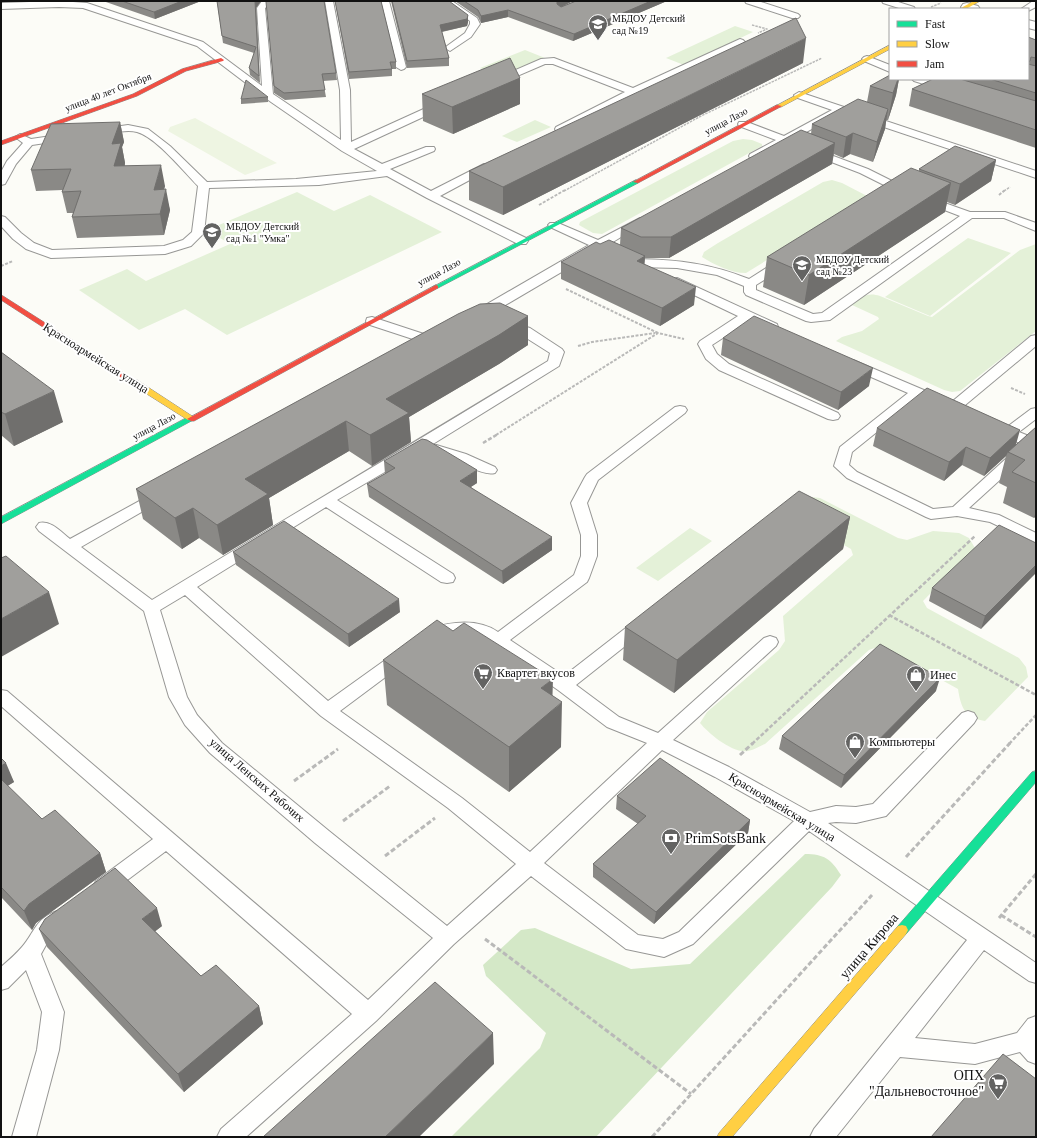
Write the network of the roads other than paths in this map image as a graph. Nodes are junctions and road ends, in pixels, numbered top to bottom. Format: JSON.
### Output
{"nodes":[{"id":1,"x":270,"y":1,"type":"edge"},
{"id":2,"x":329,"y":1,"type":"edge"},
{"id":3,"x":385,"y":1,"type":"edge"},
{"id":4,"x":446,"y":1,"type":"edge"},
{"id":5,"x":749,"y":1,"type":"edge"},
{"id":6,"x":978,"y":1,"type":"edge"},
{"id":7,"x":891,"y":2,"type":"edge"},
{"id":8,"x":1036,"y":3,"type":"edge"},
{"id":9,"x":1,"y":6,"type":"edge"},
{"id":10,"x":908,"y":8,"type":"edge"},
{"id":11,"x":968,"y":8,"type":"edge"},
{"id":12,"x":1027,"y":8,"type":"edge"},
{"id":13,"x":796,"y":16,"type":"dead end"},
{"id":14,"x":740,"y":42,"type":"edge"},
{"id":15,"x":450,"y":48,"type":"dead end"},
{"id":16,"x":889,"y":48,"type":"edge"},
{"id":17,"x":866,"y":59,"type":"junction"},
{"id":18,"x":221,"y":60,"type":"junction"},
{"id":19,"x":401,"y":67,"type":"dead end"},
{"id":20,"x":889,"y":69,"type":"edge"},
{"id":21,"x":923,"y":80,"type":"edge"},
{"id":22,"x":487,"y":86,"type":"edge"},
{"id":23,"x":956,"y":91,"type":"edge"},
{"id":24,"x":633,"y":92,"type":"junction"},
{"id":25,"x":268,"y":94,"type":"junction"},
{"id":26,"x":799,"y":95,"type":"junction"},
{"id":27,"x":452,"y":101,"type":"edge"},
{"id":28,"x":841,"y":109,"type":"junction"},
{"id":29,"x":743,"y":124,"type":"junction"},
{"id":30,"x":91,"y":133,"type":"edge"},
{"id":31,"x":76,"y":135,"type":"edge"},
{"id":32,"x":549,"y":135,"type":"edge"},
{"id":33,"x":25,"y":139,"type":"junction"},
{"id":34,"x":784,"y":139,"type":"junction"},
{"id":35,"x":1,"y":144,"type":"edge"},
{"id":36,"x":346,"y":149,"type":"junction"},
{"id":37,"x":430,"y":149,"type":"dead end"},
{"id":38,"x":501,"y":160,"type":"edge"},
{"id":39,"x":742,"y":163,"type":"edge"},
{"id":40,"x":384,"y":171,"type":"junction"},
{"id":41,"x":1036,"y":174,"type":"edge"},
{"id":42,"x":1,"y":182,"type":"edge"},
{"id":43,"x":204,"y":185,"type":"junction"},
{"id":44,"x":900,"y":189,"type":"junction"},
{"id":45,"x":431,"y":196,"type":"junction"},
{"id":46,"x":887,"y":198,"type":"edge"},
{"id":47,"x":653,"y":214,"type":"edge"},
{"id":48,"x":969,"y":215,"type":"junction"},
{"id":49,"x":1,"y":219,"type":"edge"},
{"id":50,"x":554,"y":224,"type":"junction"},
{"id":51,"x":1036,"y":227,"type":"edge"},
{"id":52,"x":522,"y":241,"type":"junction"},
{"id":53,"x":598,"y":245,"type":"junction"},
{"id":54,"x":796,"y":255,"type":"edge"},
{"id":55,"x":638,"y":263,"type":"junction"},
{"id":56,"x":750,"y":284,"type":"junction"},
{"id":57,"x":1,"y":297,"type":"edge"},
{"id":58,"x":747,"y":316,"type":"junction"},
{"id":59,"x":470,"y":320,"type":"edge"},
{"id":60,"x":372,"y":321,"type":"junction"},
{"id":61,"x":494,"y":326,"type":"edge"},
{"id":62,"x":782,"y":332,"type":"edge"},
{"id":63,"x":444,"y":334,"type":"edge"},
{"id":64,"x":1036,"y":339,"type":"edge"},
{"id":65,"x":431,"y":341,"type":"junction"},
{"id":66,"x":418,"y":349,"type":"edge"},
{"id":67,"x":839,"y":357,"type":"edge"},
{"id":68,"x":917,"y":393,"type":"junction"},
{"id":69,"x":953,"y":408,"type":"junction"},
{"id":70,"x":680,"y":410,"type":"dead end"},
{"id":71,"x":1036,"y":412,"type":"edge"},
{"id":72,"x":967,"y":414,"type":"edge"},
{"id":73,"x":833,"y":416,"type":"dead end"},
{"id":74,"x":191,"y":418,"type":"junction"},
{"id":75,"x":988,"y":424,"type":"edge"},
{"id":76,"x":1009,"y":433,"type":"junction"},
{"id":77,"x":421,"y":445,"type":"junction"},
{"id":78,"x":490,"y":470,"type":"dead end"},
{"id":79,"x":167,"y":491,"type":"edge"},
{"id":80,"x":326,"y":500,"type":"junction"},
{"id":81,"x":957,"y":511,"type":"junction"},
{"id":82,"x":1,"y":521,"type":"edge"},
{"id":83,"x":44,"y":526,"type":"dead end"},
{"id":84,"x":1036,"y":539,"type":"edge"},
{"id":85,"x":70,"y":546,"type":"junction"},
{"id":86,"x":448,"y":578,"type":"dead end"},
{"id":87,"x":186,"y":587,"type":"junction"},
{"id":88,"x":152,"y":608,"type":"junction"},
{"id":89,"x":657,"y":613,"type":"edge"},
{"id":90,"x":499,"y":640,"type":"junction"},
{"id":91,"x":770,"y":642,"type":"dead end"},
{"id":92,"x":564,"y":685,"type":"junction"},
{"id":93,"x":1,"y":696,"type":"edge"},
{"id":94,"x":327,"y":711,"type":"junction"},
{"id":95,"x":968,"y":718,"type":"dead end"},
{"id":96,"x":660,"y":741,"type":"junction"},
{"id":97,"x":1036,"y":775,"type":"edge"},
{"id":98,"x":808,"y":820,"type":"junction"},
{"id":99,"x":167,"y":839,"type":"junction"},
{"id":100,"x":530,"y":864,"type":"junction"},
{"id":101,"x":926,"y":901,"type":"junction"},
{"id":102,"x":447,"y":938,"type":"junction"},
{"id":103,"x":982,"y":938,"type":"junction"},
{"id":104,"x":30,"y":953,"type":"junction"},
{"id":105,"x":1036,"y":974,"type":"edge"},
{"id":106,"x":1,"y":981,"type":"edge"},
{"id":107,"x":368,"y":1014,"type":"junction"},
{"id":108,"x":1032,"y":1040,"type":"edge"},
{"id":109,"x":894,"y":1046,"type":"junction"},
{"id":110,"x":24,"y":1137,"type":"edge"},
{"id":111,"x":229,"y":1137,"type":"edge"},
{"id":112,"x":724,"y":1137,"type":"edge"},
{"id":113,"x":822,"y":1137,"type":"edge"}],
"edges":[{"from":1,"to":25,"type":"lane"},
{"from":2,"to":36,"type":"lane"},
{"from":3,"to":19,"type":"lane"},
{"from":4,"to":15,"type":"lane"},
{"from":5,"to":13,"type":"lane"},
{"from":6,"to":11,"type":"main road"},
{"from":7,"to":10,"type":"lane"},
{"from":8,"to":12,"type":"lane"},
{"from":9,"to":18,"type":"lane"},
{"from":14,"to":24,"type":"lane"},
{"from":16,"to":17,"type":"main road","name":"улица Лазо"},
{"from":17,"to":20,"type":"lane"},
{"from":17,"to":26,"type":"main road","name":"улица Лазо"},
{"from":18,"to":25,"type":"lane"},
{"from":18,"to":33,"type":"main road","name":"улица 40 лет Октября"},
{"from":21,"to":23,"type":"lane"},
{"from":22,"to":24,"type":"lane"},
{"from":24,"to":32,"type":"lane"},
{"from":25,"to":36,"type":"lane"},
{"from":26,"to":28,"type":"lane"},
{"from":26,"to":29,"type":"main road","name":"улица Лазо"},
{"from":27,"to":36,"type":"lane"},
{"from":28,"to":34,"type":"lane"},
{"from":28,"to":41,"type":"lane"},
{"from":29,"to":34,"type":"lane"},
{"from":29,"to":50,"type":"main road","name":"улица Лазо"},
{"from":30,"to":43,"type":"lane"},
{"from":31,"to":33,"type":"lane"},
{"from":33,"to":35,"type":"main road","name":"улица 40 лет Октября"},
{"from":33,"to":42,"type":"lane"},
{"from":34,"to":39,"type":"lane"},
{"from":34,"to":44,"type":"lane"},
{"from":36,"to":40,"type":"lane"},
{"from":37,"to":40,"type":"lane"},
{"from":38,"to":45,"type":"lane"},
{"from":40,"to":43,"type":"lane"},
{"from":40,"to":45,"type":"lane"},
{"from":43,"to":49,"type":"lane"},
{"from":44,"to":46,"type":"lane"},
{"from":44,"to":48,"type":"lane"},
{"from":45,"to":52,"type":"lane"},
{"from":47,"to":53,"type":"lane"},
{"from":48,"to":51,"type":"lane"},
{"from":48,"to":56,"type":"lane"},
{"from":50,"to":52,"type":"main road","name":"улица Лазо"},
{"from":50,"to":53,"type":"lane"},
{"from":52,"to":60,"type":"main road","name":"улица Лазо"},
{"from":53,"to":55,"type":"lane"},
{"from":53,"to":59,"type":"lane"},
{"from":54,"to":56,"type":"lane"},
{"from":55,"to":56,"type":"lane"},
{"from":55,"to":58,"type":"lane"},
{"from":57,"to":74,"type":"main road","name":"Красноармейская улица"},
{"from":58,"to":62,"type":"lane"},
{"from":58,"to":73,"type":"lane"},
{"from":60,"to":65,"type":"lane"},
{"from":60,"to":74,"type":"main road","name":"улица Лазо"},
{"from":61,"to":77,"type":"lane"},
{"from":63,"to":65,"type":"lane"},
{"from":64,"to":69,"type":"lane"},
{"from":65,"to":66,"type":"lane"},
{"from":67,"to":68,"type":"lane"},
{"from":68,"to":69,"type":"lane"},
{"from":68,"to":81,"type":"lane"},
{"from":69,"to":72,"type":"lane"},
{"from":70,"to":90,"type":"lane"},
{"from":71,"to":76,"type":"lane"},
{"from":74,"to":82,"type":"main road","name":"улица Лазо"},
{"from":75,"to":76,"type":"lane"},
{"from":76,"to":81,"type":"lane"},
{"from":77,"to":78,"type":"lane"},
{"from":77,"to":80,"type":"lane"},
{"from":79,"to":85,"type":"lane"},
{"from":80,"to":86,"type":"lane"},
{"from":80,"to":87,"type":"lane"},
{"from":81,"to":84,"type":"lane"},
{"from":83,"to":85,"type":"lane"},
{"from":85,"to":88,"type":"lane"},
{"from":87,"to":88,"type":"lane"},
{"from":87,"to":94,"type":"lane"},
{"from":88,"to":102,"type":"lane","name":"улица Ленских Рабочих"},
{"from":89,"to":92,"type":"lane"},
{"from":90,"to":92,"type":"lane","name":"Красноармейская улица"},
{"from":90,"to":94,"type":"lane","name":"Красноармейская улица"},
{"from":91,"to":96,"type":"lane"},
{"from":92,"to":96,"type":"lane","name":"Красноармейская улица"},
{"from":93,"to":99,"type":"lane"},
{"from":94,"to":100,"type":"lane"},
{"from":95,"to":98,"type":"lane"},
{"from":96,"to":98,"type":"lane","name":"Красноармейская улица"},
{"from":96,"to":100,"type":"lane"},
{"from":97,"to":101,"type":"main road","name":"улица Кирова"},
{"from":98,"to":100,"type":"lane"},
{"from":98,"to":101,"type":"lane","name":"Красноармейская улица"},
{"from":99,"to":104,"type":"lane"},
{"from":99,"to":107,"type":"lane"},
{"from":100,"to":102,"type":"lane"},
{"from":101,"to":103,"type":"lane","name":"Красноармейская улица"},
{"from":101,"to":112,"type":"main road","name":"улица Кирова"},
{"from":102,"to":107,"type":"lane"},
{"from":103,"to":105,"type":"lane","name":"Красноармейская улица"},
{"from":103,"to":109,"type":"lane"},
{"from":104,"to":106,"type":"lane"},
{"from":104,"to":110,"type":"lane"},
{"from":107,"to":111,"type":"lane"},
{"from":108,"to":109,"type":"lane"},
{"from":109,"to":113,"type":"lane"}]}
